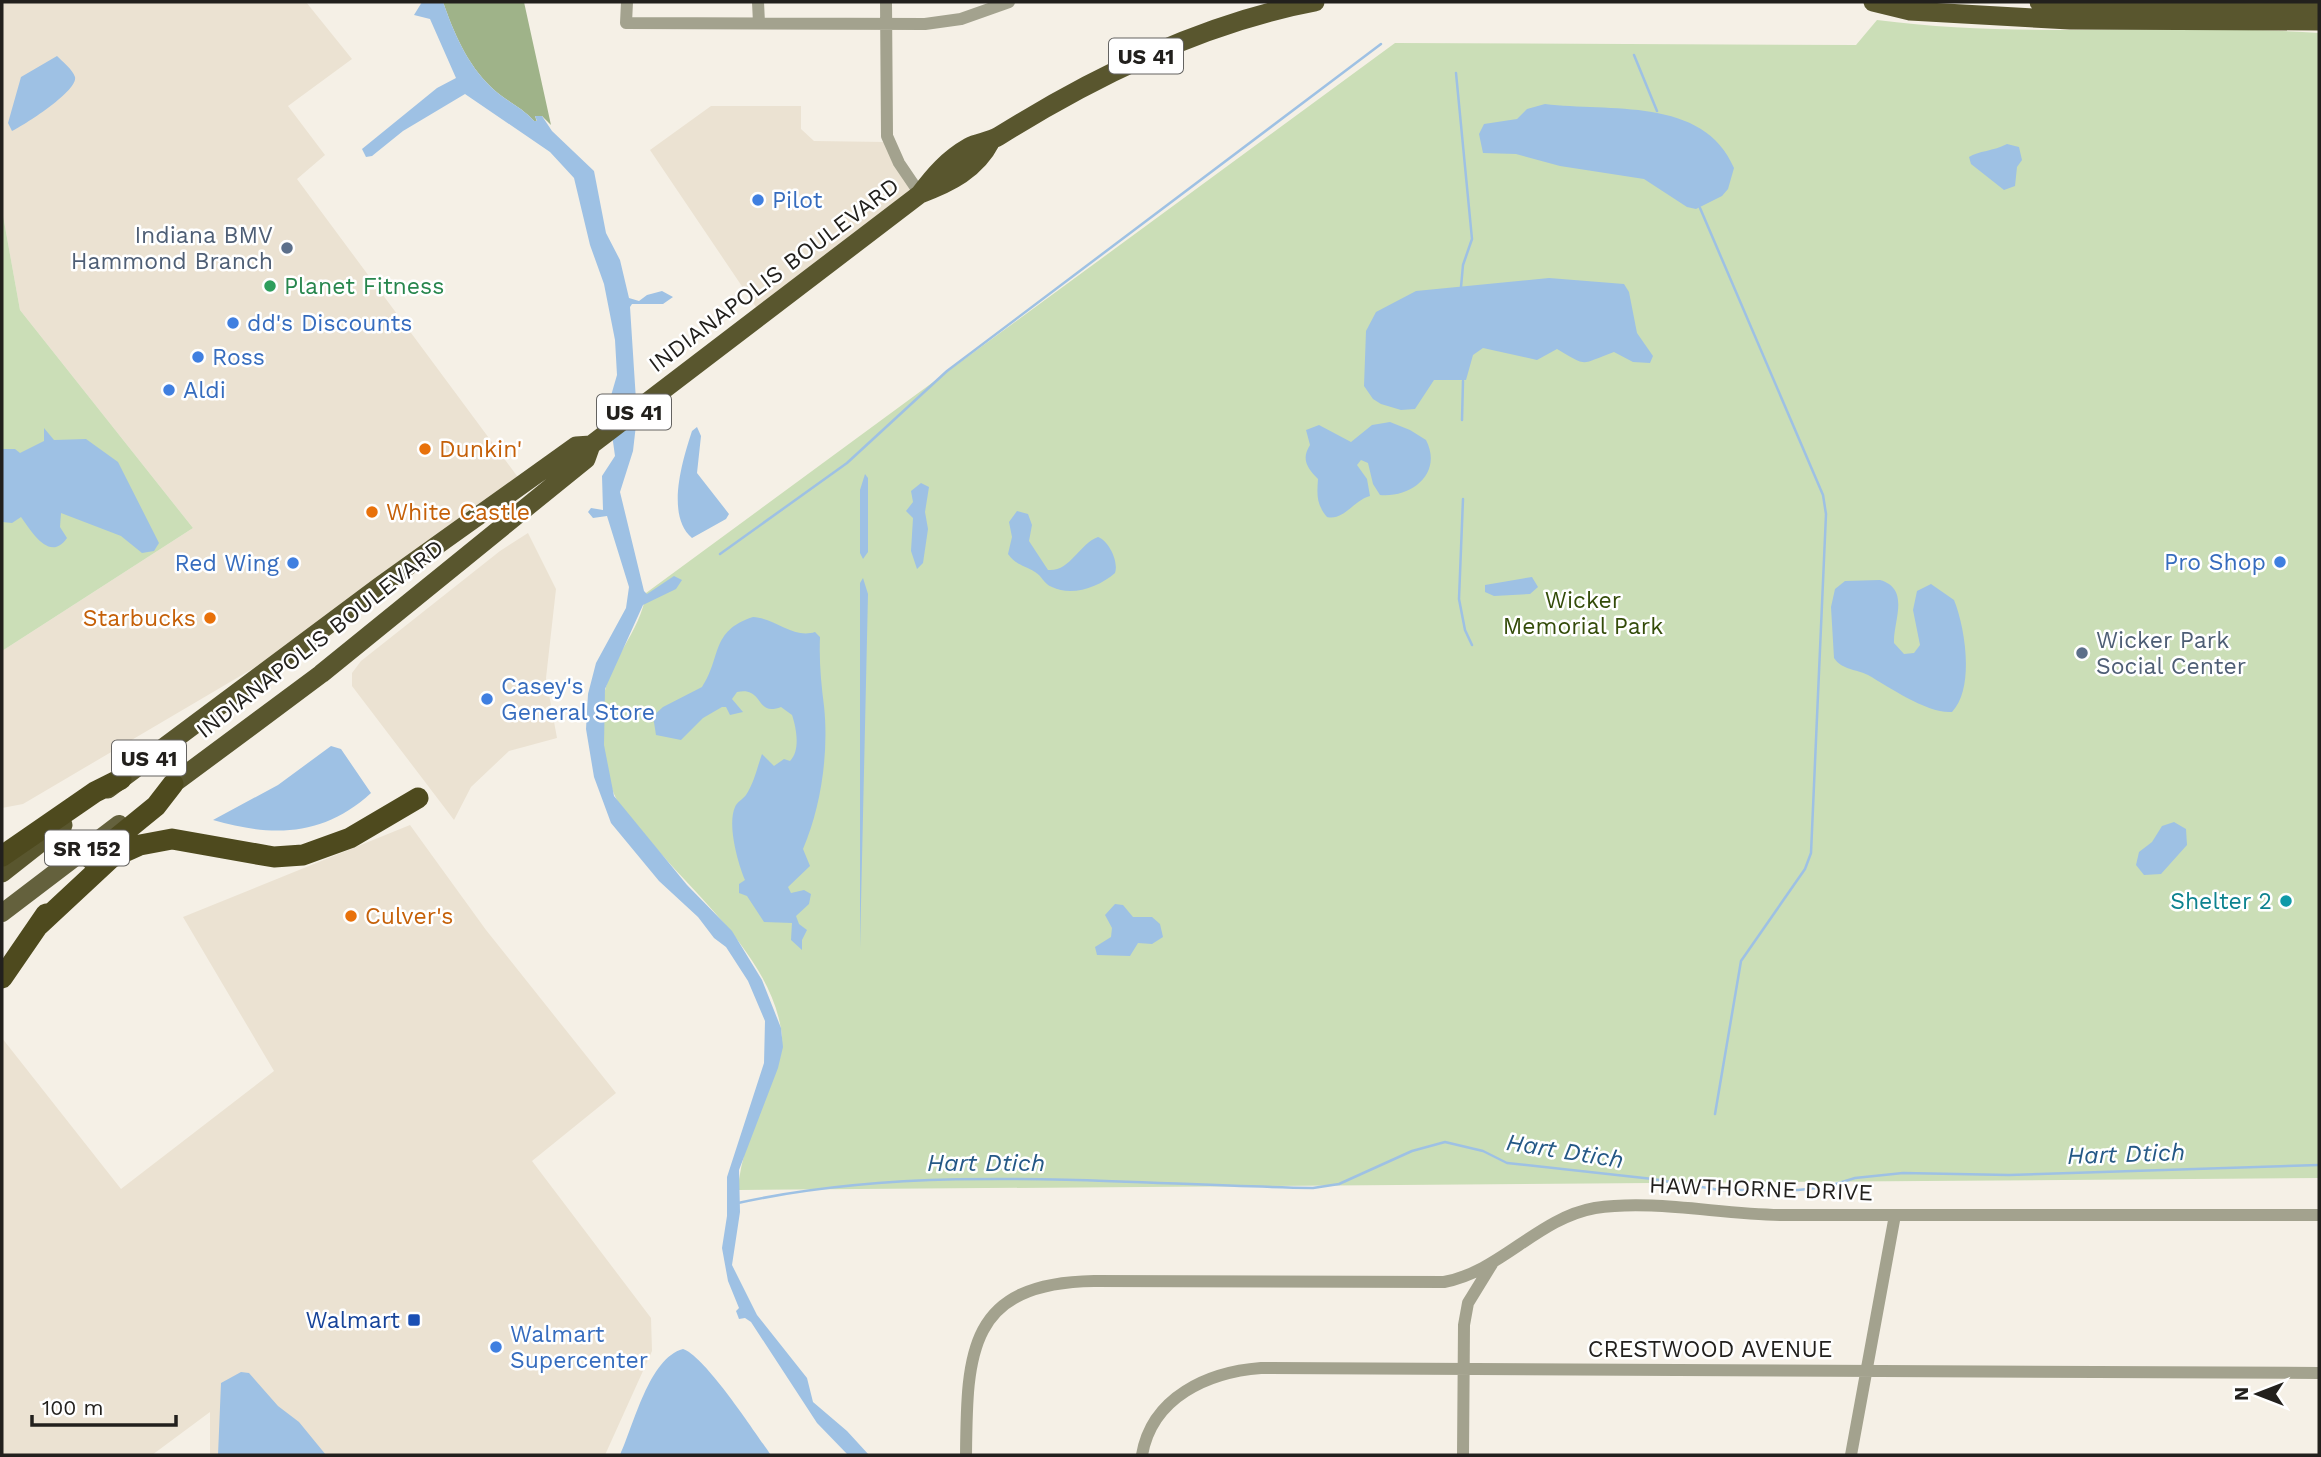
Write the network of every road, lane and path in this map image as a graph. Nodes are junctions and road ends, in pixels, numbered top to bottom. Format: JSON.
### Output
{"nodes":[{"id":1,"x":627,"y":2,"type":"edge"},
{"id":2,"x":758,"y":2,"type":"edge"},
{"id":3,"x":886,"y":2,"type":"edge"},
{"id":4,"x":1009,"y":2,"type":"edge"},
{"id":5,"x":1315,"y":2,"type":"edge"},
{"id":6,"x":1873,"y":2,"type":"edge"},
{"id":7,"x":2039,"y":2,"type":"edge"},
{"id":8,"x":2319,"y":4,"type":"edge"},
{"id":9,"x":2319,"y":22,"type":"edge"},
{"id":10,"x":759,"y":23,"type":"junction"},
{"id":11,"x":886,"y":24,"type":"junction"},
{"id":12,"x":920,"y":194,"type":"junction"},
{"id":13,"x":591,"y":445,"type":"junction"},
{"id":14,"x":121,"y":779,"type":"junction"},
{"id":15,"x":173,"y":784,"type":"junction"},
{"id":16,"x":418,"y":798,"type":"dead end"},
{"id":17,"x":2,"y":856,"type":"edge"},
{"id":18,"x":2,"y":873,"type":"edge"},
{"id":19,"x":2,"y":913,"type":"edge"},
{"id":20,"x":39,"y":925,"type":"junction"},
{"id":21,"x":8,"y":965,"type":"edge"},
{"id":22,"x":2,"y":978,"type":"edge"},
{"id":23,"x":1895,"y":1215,"type":"junction"},
{"id":24,"x":2319,"y":1215,"type":"edge"},
{"id":25,"x":1492,"y":1264,"type":"junction"},
{"id":26,"x":1463,"y":1369,"type":"junction"},
{"id":27,"x":1867,"y":1371,"type":"junction"},
{"id":28,"x":2319,"y":1373,"type":"edge"},
{"id":29,"x":966,"y":1455,"type":"edge"},
{"id":30,"x":1142,"y":1455,"type":"edge"},
{"id":31,"x":1463,"y":1455,"type":"edge"},
{"id":32,"x":1851,"y":1455,"type":"edge"}],
"edges":[{"from":1,"to":10,"type":"street"},
{"from":2,"to":10,"type":"street"},
{"from":3,"to":11,"type":"street"},
{"from":4,"to":11,"type":"street"},
{"from":5,"to":12,"type":"highway","name":"INDIANAPOLIS BOULEVARD","number":"US 41"},
{"from":6,"to":9,"type":"highway"},
{"from":7,"to":8,"type":"highway"},
{"from":10,"to":11,"type":"street"},
{"from":11,"to":12,"type":"street"},
{"from":12,"to":13,"type":"highway","name":"INDIANAPOLIS BOULEVARD","number":"US 41"},
{"from":13,"to":14,"type":"highway","name":"INDIANAPOLIS BOULEVARD","number":"US 41"},
{"from":13,"to":15,"type":"highway","name":"INDIANAPOLIS BOULEVARD","number":"US 41"},
{"from":14,"to":17,"type":"highway"},
{"from":14,"to":18,"type":"highway","name":"INDIANAPOLIS BOULEVARD","number":"US 41"},
{"from":15,"to":19,"type":"main road","name":"INDIANAPOLIS BOULEVARD","number":"SR 152"},
{"from":15,"to":20,"type":"highway","number":"US 41"},
{"from":16,"to":20,"type":"highway"},
{"from":20,"to":21,"type":"highway","number":"US 41"},
{"from":21,"to":22,"type":"highway","number":"US 41"},
{"from":23,"to":24,"type":"street","name":"HAWTHORNE DRIVE"},
{"from":23,"to":25,"type":"street","name":"HAWTHORNE DRIVE"},
{"from":23,"to":27,"type":"street"},
{"from":25,"to":26,"type":"street"},
{"from":25,"to":29,"type":"street","name":"HAWTHORNE DRIVE"},
{"from":26,"to":27,"type":"street","name":"CRESTWOOD AVENUE"},
{"from":26,"to":30,"type":"street","name":"CRESTWOOD AVENUE"},
{"from":26,"to":31,"type":"street"},
{"from":27,"to":28,"type":"street","name":"CRESTWOOD AVENUE"},
{"from":27,"to":32,"type":"street"}]}
